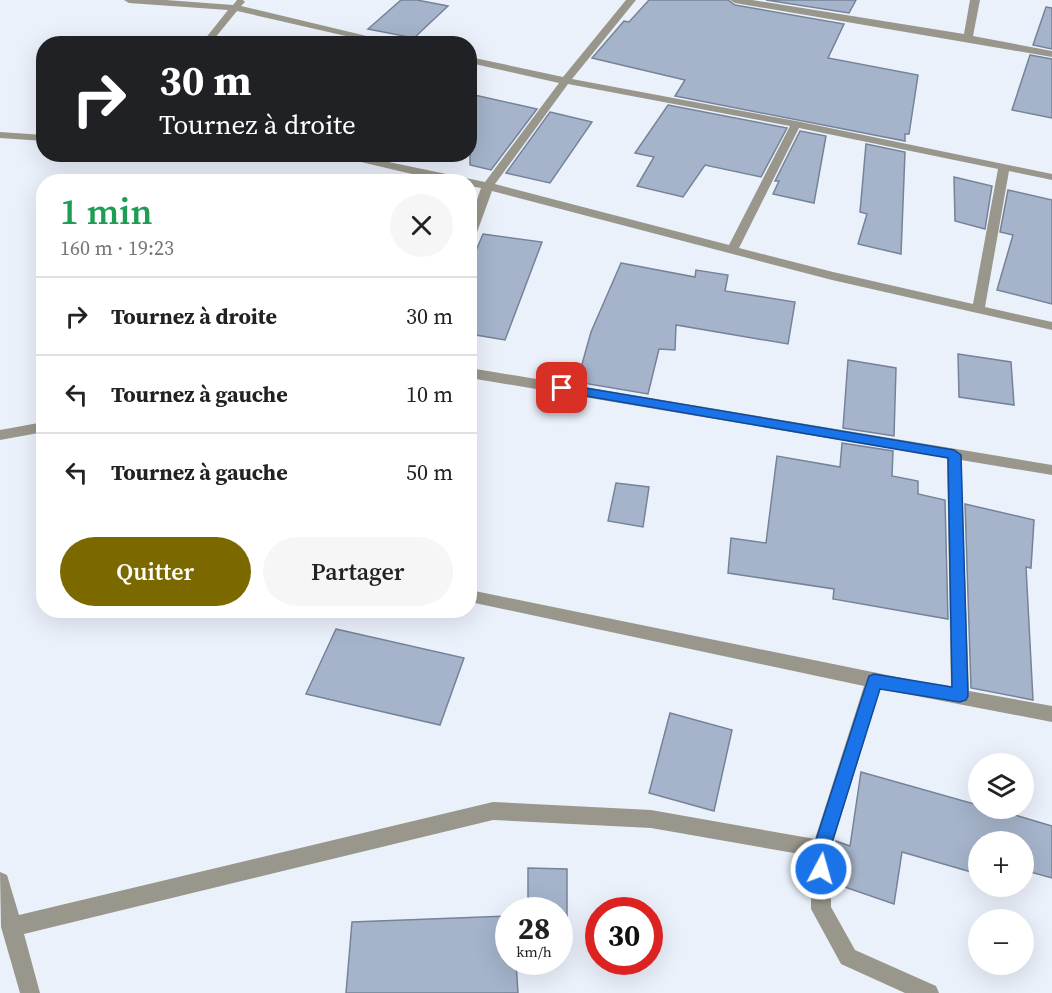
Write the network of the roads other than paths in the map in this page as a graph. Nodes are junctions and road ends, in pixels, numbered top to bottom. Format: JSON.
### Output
{"nodes":[{"id":1,"x":129,"y":0,"type":"edge"},
{"id":2,"x":632,"y":0,"type":"edge"},
{"id":3,"x":735,"y":0,"type":"edge"},
{"id":4,"x":975,"y":0,"type":"edge"},
{"id":5,"x":239,"y":4,"type":"edge"},
{"id":6,"x":213,"y":36,"type":"edge"},
{"id":7,"x":365,"y":36,"type":"edge"},
{"id":8,"x":968,"y":38,"type":"junction"},
{"id":9,"x":1052,"y":54,"type":"edge"},
{"id":10,"x":477,"y":62,"type":"edge"},
{"id":11,"x":565,"y":81,"type":"junction"},
{"id":12,"x":796,"y":124,"type":"junction"},
{"id":13,"x":0,"y":135,"type":"edge"},
{"id":14,"x":36,"y":137,"type":"edge"},
{"id":15,"x":370,"y":162,"type":"edge"},
{"id":16,"x":1004,"y":167,"type":"junction"},
{"id":17,"x":426,"y":174,"type":"edge"},
{"id":18,"x":1052,"y":177,"type":"edge"},
{"id":19,"x":477,"y":184,"type":"edge"},
{"id":20,"x":488,"y":186,"type":"junction"},
{"id":21,"x":477,"y":216,"type":"edge"},
{"id":22,"x":733,"y":249,"type":"junction"},
{"id":23,"x":978,"y":309,"type":"junction"},
{"id":24,"x":1052,"y":326,"type":"edge"},
{"id":25,"x":477,"y":374,"type":"edge"},
{"id":26,"x":36,"y":428,"type":"edge"},
{"id":27,"x":0,"y":435,"type":"edge"},
{"id":28,"x":954,"y":455,"type":"junction"},
{"id":29,"x":1052,"y":471,"type":"edge"},
{"id":30,"x":477,"y":597,"type":"edge"},
{"id":31,"x":874,"y":681,"type":"junction"},
{"id":32,"x":960,"y":696,"type":"junction"},
{"id":33,"x":1052,"y":714,"type":"edge"},
{"id":34,"x":821,"y":849,"type":"junction"},
{"id":35,"x":0,"y":882,"type":"edge"},
{"id":36,"x":11,"y":927,"type":"junction"},
{"id":37,"x":30,"y":993,"type":"edge"},
{"id":38,"x":929,"y":993,"type":"edge"}],
"edges":[{"from":1,"to":5,"type":"street"},
{"from":2,"to":11,"type":"street"},
{"from":3,"to":8,"type":"street"},
{"from":4,"to":8,"type":"street"},
{"from":5,"to":6,"type":"street"},
{"from":5,"to":7,"type":"street"},
{"from":8,"to":9,"type":"street"},
{"from":10,"to":11,"type":"street"},
{"from":11,"to":12,"type":"street"},
{"from":11,"to":20,"type":"street"},
{"from":12,"to":16,"type":"street"},
{"from":12,"to":22,"type":"street"},
{"from":13,"to":14,"type":"street"},
{"from":15,"to":17,"type":"street"},
{"from":16,"to":18,"type":"street"},
{"from":16,"to":23,"type":"street"},
{"from":19,"to":20,"type":"street"},
{"from":20,"to":21,"type":"street"},
{"from":20,"to":22,"type":"street"},
{"from":22,"to":23,"type":"street"},
{"from":23,"to":24,"type":"street"},
{"from":25,"to":28,"type":"street"},
{"from":26,"to":27,"type":"street"},
{"from":28,"to":29,"type":"street"},
{"from":28,"to":32,"type":"street"},
{"from":30,"to":31,"type":"street"},
{"from":31,"to":32,"type":"street"},
{"from":31,"to":34,"type":"street"},
{"from":32,"to":33,"type":"street"},
{"from":34,"to":36,"type":"street"},
{"from":34,"to":38,"type":"street"},
{"from":35,"to":36,"type":"street"},
{"from":36,"to":37,"type":"street"}]}
